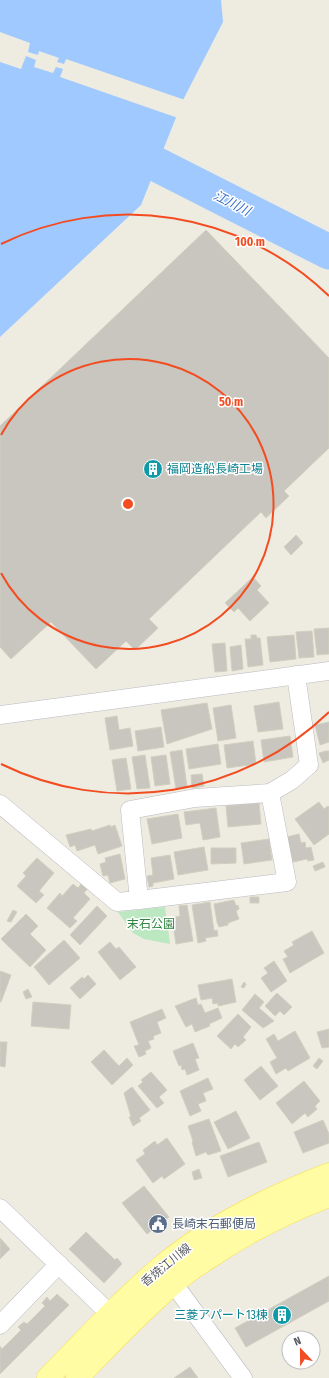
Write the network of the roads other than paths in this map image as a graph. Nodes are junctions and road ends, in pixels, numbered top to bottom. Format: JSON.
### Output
{"nodes":[{"id":1,"x":329,"y":671,"type":"edge"},
{"id":2,"x":296,"y":675,"type":"junction"},
{"id":3,"x":0,"y":715,"type":"edge"},
{"id":4,"x":270,"y":793,"type":"junction"},
{"id":5,"x":0,"y":804,"type":"edge"},
{"id":6,"x":139,"y":900,"type":"junction"},
{"id":7,"x":329,"y":1174,"type":"edge"},
{"id":8,"x":329,"y":1196,"type":"edge"},
{"id":9,"x":0,"y":1209,"type":"edge"},
{"id":10,"x":59,"y":1264,"type":"junction"},
{"id":11,"x":173,"y":1283,"type":"junction"},
{"id":12,"x":110,"y":1314,"type":"junction"},
{"id":13,"x":0,"y":1325,"type":"edge"},
{"id":14,"x":48,"y":1378,"type":"edge"},
{"id":15,"x":77,"y":1378,"type":"edge"},
{"id":16,"x":242,"y":1378,"type":"edge"}],
"edges":[{"from":1,"to":2,"type":"street"},
{"from":2,"to":3,"type":"street"},
{"from":2,"to":4,"type":"street"},
{"from":4,"to":6,"type":"street"},
{"from":4,"to":6,"type":"street"},
{"from":5,"to":6,"type":"street"},
{"from":7,"to":12,"type":"main road","name":"香焼江川線"},
{"from":8,"to":11,"type":"main road","name":"香焼江川線"},
{"from":9,"to":10,"type":"street"},
{"from":10,"to":12,"type":"street"},
{"from":10,"to":13,"type":"street"},
{"from":11,"to":15,"type":"main road","name":"香焼江川線"},
{"from":11,"to":16,"type":"street"},
{"from":12,"to":14,"type":"main road","name":"香焼江川線"}]}
